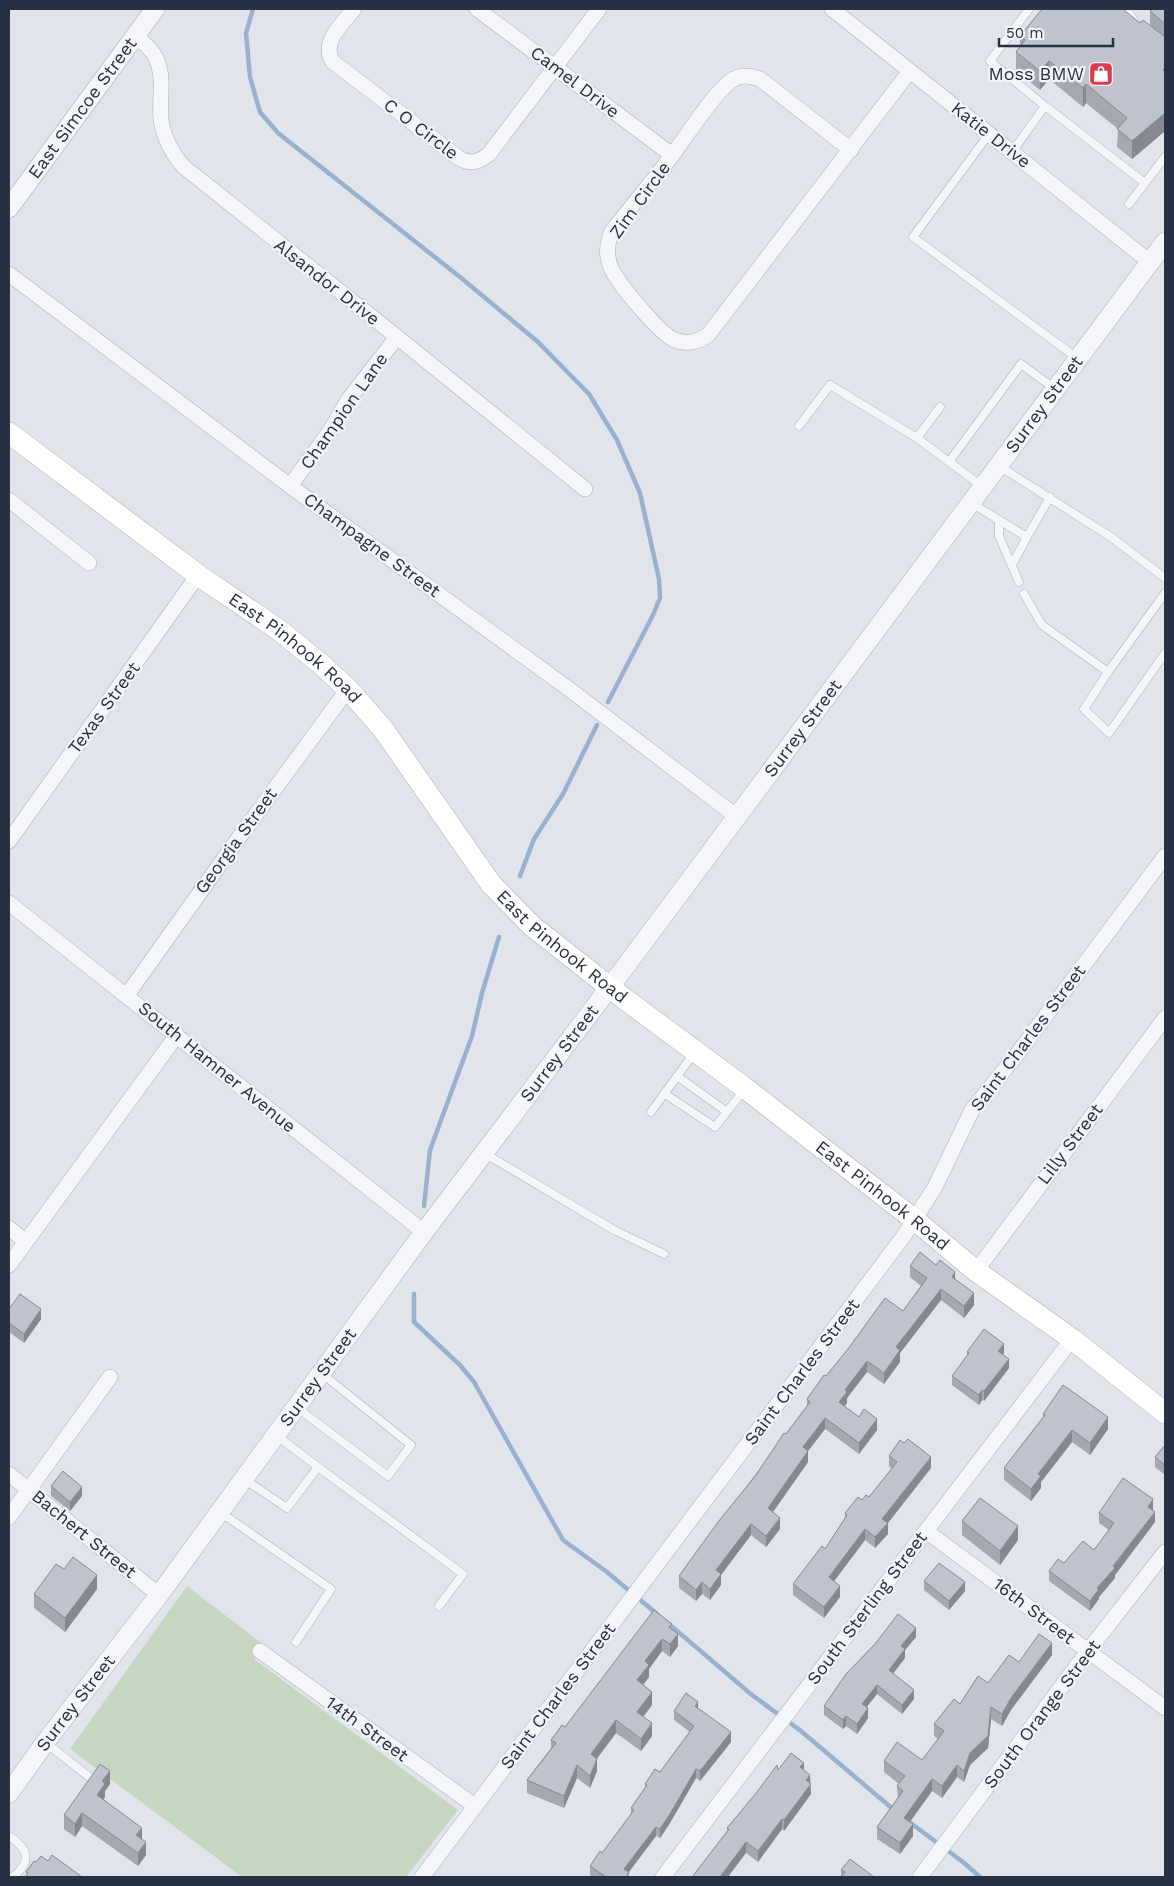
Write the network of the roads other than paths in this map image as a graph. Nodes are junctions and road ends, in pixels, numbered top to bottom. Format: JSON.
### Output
{"nodes":[{"id":1,"x":354,"y":9,"type":"edge"},
{"id":2,"x":477,"y":9,"type":"edge"},
{"id":3,"x":599,"y":9,"type":"edge"},
{"id":4,"x":832,"y":9,"type":"edge"},
{"id":5,"x":1029,"y":9,"type":"edge"},
{"id":6,"x":1126,"y":9,"type":"edge"},
{"id":7,"x":150,"y":13,"type":"edge"},
{"id":8,"x":1143,"y":31,"type":"edge"},
{"id":9,"x":135,"y":36,"type":"junction"},
{"id":10,"x":556,"y":66,"type":"junction"},
{"id":11,"x":910,"y":71,"type":"junction"},
{"id":12,"x":1045,"y":106,"type":"junction"},
{"id":13,"x":989,"y":134,"type":"junction"},
{"id":14,"x":851,"y":150,"type":"junction"},
{"id":15,"x":1012,"y":152,"type":"junction"},
{"id":16,"x":672,"y":155,"type":"junction"},
{"id":17,"x":1165,"y":157,"type":"edge"},
{"id":18,"x":1145,"y":184,"type":"junction"},
{"id":19,"x":1129,"y":204,"type":"dead end"},
{"id":20,"x":9,"y":208,"type":"edge"},
{"id":21,"x":1165,"y":242,"type":"edge"},
{"id":22,"x":1150,"y":262,"type":"junction"},
{"id":23,"x":9,"y":274,"type":"edge"},
{"id":24,"x":397,"y":336,"type":"junction"},
{"id":25,"x":1079,"y":359,"type":"junction"},
{"id":26,"x":1056,"y":390,"type":"junction"},
{"id":27,"x":940,"y":408,"type":"dead end"},
{"id":28,"x":799,"y":426,"type":"dead end"},
{"id":29,"x":9,"y":433,"type":"edge"},
{"id":30,"x":916,"y":438,"type":"junction"},
{"id":31,"x":949,"y":462,"type":"junction"},
{"id":32,"x":999,"y":466,"type":"junction"},
{"id":33,"x":290,"y":486,"type":"junction"},
{"id":34,"x":983,"y":487,"type":"junction"},
{"id":35,"x":585,"y":489,"type":"dead end"},
{"id":36,"x":1050,"y":497,"type":"junction"},
{"id":37,"x":9,"y":500,"type":"edge"},
{"id":38,"x":971,"y":503,"type":"junction"},
{"id":39,"x":999,"y":520,"type":"junction"},
{"id":40,"x":1027,"y":537,"type":"junction"},
{"id":41,"x":89,"y":563,"type":"dead end"},
{"id":42,"x":1012,"y":564,"type":"junction"},
{"id":43,"x":198,"y":575,"type":"junction"},
{"id":44,"x":1165,"y":578,"type":"edge"},
{"id":45,"x":1019,"y":582,"type":"dead end"},
{"id":46,"x":1024,"y":594,"type":"dead end"},
{"id":47,"x":1164,"y":597,"type":"edge"},
{"id":48,"x":1165,"y":653,"type":"edge"},
{"id":49,"x":1108,"y":672,"type":"junction"},
{"id":50,"x":348,"y":689,"type":"junction"},
{"id":51,"x":736,"y":816,"type":"junction"},
{"id":52,"x":9,"y":841,"type":"edge"},
{"id":53,"x":1165,"y":856,"type":"edge"},
{"id":54,"x":9,"y":903,"type":"edge"},
{"id":55,"x":610,"y":988,"type":"junction"},
{"id":56,"x":127,"y":995,"type":"junction"},
{"id":57,"x":1165,"y":1018,"type":"edge"},
{"id":58,"x":177,"y":1035,"type":"junction"},
{"id":59,"x":695,"y":1051,"type":"junction"},
{"id":60,"x":677,"y":1076,"type":"junction"},
{"id":61,"x":745,"y":1088,"type":"junction"},
{"id":62,"x":664,"y":1094,"type":"junction"},
{"id":63,"x":651,"y":1112,"type":"dead end"},
{"id":64,"x":727,"y":1112,"type":"junction"},
{"id":65,"x":484,"y":1154,"type":"junction"},
{"id":66,"x":914,"y":1220,"type":"junction"},
{"id":67,"x":9,"y":1228,"type":"edge"},
{"id":68,"x":424,"y":1232,"type":"junction"},
{"id":69,"x":26,"y":1242,"type":"junction"},
{"id":70,"x":664,"y":1254,"type":"dead end"},
{"id":71,"x":9,"y":1266,"type":"edge"},
{"id":72,"x":976,"y":1271,"type":"junction"},
{"id":73,"x":1072,"y":1339,"type":"junction"},
{"id":74,"x":321,"y":1373,"type":"junction"},
{"id":75,"x":110,"y":1376,"type":"dead end"},
{"id":76,"x":296,"y":1407,"type":"junction"},
{"id":77,"x":1165,"y":1413,"type":"edge"},
{"id":78,"x":276,"y":1436,"type":"junction"},
{"id":79,"x":318,"y":1467,"type":"junction"},
{"id":80,"x":9,"y":1474,"type":"edge"},
{"id":81,"x":244,"y":1479,"type":"junction"},
{"id":82,"x":29,"y":1489,"type":"junction"},
{"id":83,"x":220,"y":1512,"type":"junction"},
{"id":84,"x":9,"y":1517,"type":"edge"},
{"id":85,"x":926,"y":1531,"type":"junction"},
{"id":86,"x":1165,"y":1552,"type":"edge"},
{"id":87,"x":159,"y":1595,"type":"junction"},
{"id":88,"x":439,"y":1606,"type":"dead end"},
{"id":89,"x":296,"y":1642,"type":"dead end"},
{"id":90,"x":260,"y":1651,"type":"dead end"},
{"id":91,"x":1088,"y":1651,"type":"junction"},
{"id":92,"x":1165,"y":1708,"type":"edge"},
{"id":93,"x":46,"y":1743,"type":"junction"},
{"id":94,"x":93,"y":1780,"type":"edge"},
{"id":95,"x":9,"y":1794,"type":"edge"},
{"id":96,"x":475,"y":1806,"type":"junction"},
{"id":97,"x":9,"y":1836,"type":"edge"},
{"id":98,"x":12,"y":1877,"type":"edge"},
{"id":99,"x":422,"y":1877,"type":"edge"},
{"id":100,"x":663,"y":1877,"type":"edge"},
{"id":101,"x":920,"y":1877,"type":"edge"}],
"edges":[{"from":1,"to":10,"type":"street","name":"C O Circle"},
{"from":2,"to":10,"type":"street","name":"Camel Drive"},
{"from":3,"to":10,"type":"street","name":"C O Circle"},
{"from":4,"to":11,"type":"street","name":"Katie Drive"},
{"from":5,"to":12,"type":"lane"},
{"from":6,"to":8,"type":"lane"},
{"from":7,"to":9,"type":"street","name":"East Simcoe Street"},
{"from":9,"to":20,"type":"street","name":"East Simcoe Street"},
{"from":9,"to":24,"type":"street","name":"Alsandor Drive"},
{"from":10,"to":16,"type":"street","name":"Camel Drive"},
{"from":11,"to":13,"type":"street","name":"Katie Drive"},
{"from":11,"to":14,"type":"street","name":"Zim Circle"},
{"from":12,"to":15,"type":"lane"},
{"from":12,"to":18,"type":"lane"},
{"from":13,"to":15,"type":"street","name":"Katie Drive"},
{"from":13,"to":25,"type":"lane"},
{"from":14,"to":16,"type":"street","name":"Zim Circle"},
{"from":14,"to":16,"type":"street","name":"Zim Circle"},
{"from":15,"to":22,"type":"street","name":"Katie Drive"},
{"from":17,"to":18,"type":"lane"},
{"from":18,"to":19,"type":"lane"},
{"from":21,"to":22,"type":"street","name":"Surrey Street"},
{"from":22,"to":25,"type":"street","name":"Surrey Street"},
{"from":23,"to":33,"type":"street","name":"Champagne Street"},
{"from":24,"to":33,"type":"street","name":"Champion Lane"},
{"from":24,"to":35,"type":"street","name":"Alsandor Drive"},
{"from":25,"to":26,"type":"street","name":"Surrey Street"},
{"from":26,"to":31,"type":"lane"},
{"from":26,"to":32,"type":"street","name":"Surrey Street"},
{"from":27,"to":30,"type":"lane"},
{"from":28,"to":30,"type":"lane"},
{"from":29,"to":43,"type":"main road","name":"East Pinhook Road"},
{"from":30,"to":31,"type":"lane"},
{"from":31,"to":34,"type":"lane"},
{"from":32,"to":34,"type":"street","name":"Surrey Street"},
{"from":32,"to":36,"type":"lane"},
{"from":33,"to":51,"type":"street","name":"Champagne Street"},
{"from":34,"to":38,"type":"street","name":"Surrey Street"},
{"from":36,"to":40,"type":"lane"},
{"from":36,"to":44,"type":"lane"},
{"from":37,"to":41,"type":"street"},
{"from":38,"to":39,"type":"lane"},
{"from":38,"to":51,"type":"street","name":"Surrey Street"},
{"from":39,"to":40,"type":"lane"},
{"from":39,"to":42,"type":"lane"},
{"from":40,"to":42,"type":"lane"},
{"from":42,"to":45,"type":"lane"},
{"from":43,"to":50,"type":"main road","name":"East Pinhook Road"},
{"from":43,"to":52,"type":"street","name":"Texas Street"},
{"from":46,"to":49,"type":"lane"},
{"from":47,"to":49,"type":"lane"},
{"from":48,"to":49,"type":"lane"},
{"from":50,"to":55,"type":"main road","name":"East Pinhook Road"},
{"from":50,"to":56,"type":"street","name":"Georgia Street"},
{"from":51,"to":55,"type":"street","name":"Surrey Street"},
{"from":53,"to":66,"type":"street","name":"Saint Charles Street"},
{"from":54,"to":56,"type":"street","name":"South Hamner Avenue"},
{"from":55,"to":59,"type":"main road","name":"East Pinhook Road"},
{"from":55,"to":65,"type":"street","name":"Surrey Street"},
{"from":56,"to":58,"type":"street","name":"South Hamner Avenue"},
{"from":57,"to":72,"type":"street","name":"Lilly Street"},
{"from":58,"to":68,"type":"street","name":"South Hamner Avenue"},
{"from":58,"to":69,"type":"street"},
{"from":59,"to":60,"type":"lane"},
{"from":59,"to":61,"type":"main road","name":"East Pinhook Road"},
{"from":60,"to":62,"type":"lane"},
{"from":60,"to":64,"type":"lane"},
{"from":61,"to":64,"type":"lane"},
{"from":61,"to":66,"type":"main road","name":"East Pinhook Road"},
{"from":62,"to":63,"type":"lane"},
{"from":62,"to":64,"type":"lane"},
{"from":65,"to":68,"type":"street","name":"Surrey Street"},
{"from":65,"to":70,"type":"lane"},
{"from":66,"to":72,"type":"main road","name":"East Pinhook Road"},
{"from":66,"to":96,"type":"street","name":"Saint Charles Street"},
{"from":67,"to":69,"type":"street"},
{"from":68,"to":74,"type":"street","name":"Surrey Street"},
{"from":69,"to":71,"type":"street"},
{"from":72,"to":73,"type":"main road","name":"East Pinhook Road"},
{"from":73,"to":77,"type":"main road","name":"East Pinhook Road"},
{"from":73,"to":85,"type":"street","name":"South Sterling Street"},
{"from":74,"to":76,"type":"street","name":"Surrey Street"},
{"from":74,"to":76,"type":"lane"},
{"from":75,"to":82,"type":"street"},
{"from":76,"to":78,"type":"street","name":"Surrey Street"},
{"from":78,"to":79,"type":"lane"},
{"from":78,"to":81,"type":"street","name":"Surrey Street"},
{"from":79,"to":81,"type":"lane"},
{"from":79,"to":88,"type":"lane"},
{"from":80,"to":82,"type":"street","name":"Bachert Street"},
{"from":81,"to":83,"type":"street","name":"Surrey Street"},
{"from":82,"to":84,"type":"street"},
{"from":82,"to":87,"type":"street","name":"Bachert Street"},
{"from":83,"to":87,"type":"street","name":"Surrey Street"},
{"from":83,"to":89,"type":"lane"},
{"from":85,"to":91,"type":"street","name":"16th Street"},
{"from":85,"to":100,"type":"street","name":"South Sterling Street"},
{"from":86,"to":91,"type":"street","name":"South Orange Street"},
{"from":87,"to":93,"type":"street","name":"Surrey Street"},
{"from":90,"to":96,"type":"street","name":"14th Street"},
{"from":91,"to":92,"type":"street","name":"16th Street"},
{"from":91,"to":101,"type":"street","name":"South Orange Street"},
{"from":93,"to":94,"type":"lane"},
{"from":93,"to":95,"type":"street","name":"Surrey Street"},
{"from":96,"to":99,"type":"street","name":"Saint Charles Street"},
{"from":97,"to":98,"type":"lane"}]}
